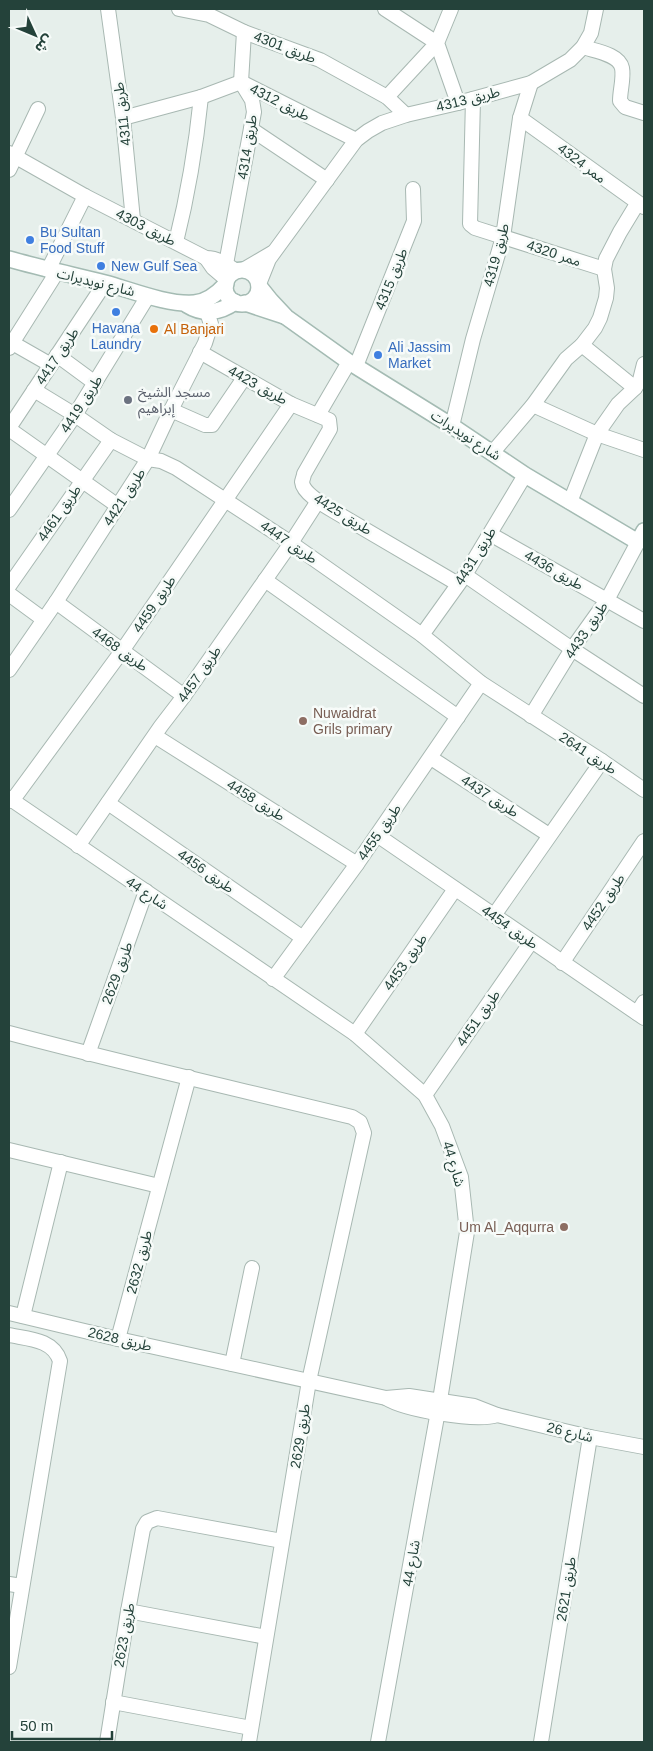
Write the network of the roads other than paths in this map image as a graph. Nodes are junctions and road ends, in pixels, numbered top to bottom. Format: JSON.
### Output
{"nodes":[{"id":1,"x":108,"y":9,"type":"edge"},
{"id":2,"x":179,"y":9,"type":"edge"},
{"id":3,"x":385,"y":9,"type":"edge"},
{"id":4,"x":451,"y":9,"type":"edge"},
{"id":5,"x":596,"y":9,"type":"edge"},
{"id":6,"x":211,"y":12,"type":"edge"},
{"id":7,"x":244,"y":32,"type":"junction"},
{"id":8,"x":438,"y":43,"type":"junction"},
{"id":9,"x":583,"y":47,"type":"junction"},
{"id":10,"x":241,"y":82,"type":"junction"},
{"id":11,"x":531,"y":83,"type":"junction"},
{"id":12,"x":201,"y":97,"type":"junction"},
{"id":13,"x":387,"y":97,"type":"junction"},
{"id":14,"x":473,"y":99,"type":"junction"},
{"id":15,"x":458,"y":103,"type":"junction"},
{"id":16,"x":38,"y":109,"type":"dead end"},
{"id":17,"x":644,"y":113,"type":"edge"},
{"id":18,"x":406,"y":115,"type":"junction"},
{"id":19,"x":123,"y":118,"type":"junction"},
{"id":20,"x":520,"y":118,"type":"junction"},
{"id":21,"x":251,"y":129,"type":"junction"},
{"id":22,"x":356,"y":140,"type":"junction"},
{"id":23,"x":12,"y":155,"type":"edge"},
{"id":24,"x":9,"y":170,"type":"edge"},
{"id":25,"x":327,"y":180,"type":"junction"},
{"id":26,"x":413,"y":189,"type":"dead end"},
{"id":27,"x":86,"y":196,"type":"junction"},
{"id":28,"x":641,"y":206,"type":"edge"},
{"id":29,"x":133,"y":220,"type":"junction"},
{"id":30,"x":503,"y":237,"type":"junction"},
{"id":31,"x":176,"y":242,"type":"junction"},
{"id":32,"x":275,"y":251,"type":"junction"},
{"id":33,"x":9,"y":259,"type":"edge"},
{"id":34,"x":604,"y":269,"type":"junction"},
{"id":35,"x":52,"y":271,"type":"junction"},
{"id":36,"x":232,"y":274,"type":"junction"},
{"id":37,"x":105,"y":283,"type":"junction"},
{"id":38,"x":259,"y":285,"type":"junction"},
{"id":39,"x":148,"y":296,"type":"junction"},
{"id":40,"x":184,"y":303,"type":"junction"},
{"id":41,"x":240,"y":303,"type":"junction"},
{"id":42,"x":207,"y":312,"type":"junction"},
{"id":43,"x":286,"y":317,"type":"junction"},
{"id":44,"x":10,"y":344,"type":"edge"},
{"id":45,"x":582,"y":345,"type":"junction"},
{"id":46,"x":200,"y":352,"type":"junction"},
{"id":47,"x":54,"y":360,"type":"junction"},
{"id":48,"x":353,"y":364,"type":"junction"},
{"id":49,"x":644,"y":364,"type":"edge"},
{"id":50,"x":244,"y":378,"type":"junction"},
{"id":51,"x":96,"y":383,"type":"junction"},
{"id":52,"x":635,"y":388,"type":"junction"},
{"id":53,"x":34,"y":390,"type":"junction"},
{"id":54,"x":291,"y":404,"type":"junction"},
{"id":55,"x":533,"y":405,"type":"junction"},
{"id":56,"x":171,"y":410,"type":"junction"},
{"id":57,"x":76,"y":415,"type":"junction"},
{"id":58,"x":318,"y":415,"type":"junction"},
{"id":59,"x":452,"y":426,"type":"junction"},
{"id":60,"x":9,"y":429,"type":"edge"},
{"id":61,"x":597,"y":434,"type":"junction"},
{"id":62,"x":111,"y":440,"type":"junction"},
{"id":63,"x":644,"y":450,"type":"edge"},
{"id":64,"x":492,"y":452,"type":"junction"},
{"id":65,"x":47,"y":455,"type":"junction"},
{"id":66,"x":148,"y":460,"type":"junction"},
{"id":67,"x":525,"y":474,"type":"junction"},
{"id":68,"x":82,"y":480,"type":"junction"},
{"id":69,"x":318,"y":501,"type":"junction"},
{"id":70,"x":226,"y":502,"type":"junction"},
{"id":71,"x":570,"y":502,"type":"junction"},
{"id":72,"x":118,"y":506,"type":"junction"},
{"id":73,"x":9,"y":510,"type":"edge"},
{"id":74,"x":490,"y":534,"type":"junction"},
{"id":75,"x":641,"y":537,"type":"edge"},
{"id":76,"x":291,"y":543,"type":"junction"},
{"id":77,"x":462,"y":579,"type":"junction"},
{"id":78,"x":265,"y":580,"type":"junction"},
{"id":79,"x":9,"y":586,"type":"edge"},
{"id":80,"x":9,"y":594,"type":"edge"},
{"id":81,"x":607,"y":600,"type":"junction"},
{"id":82,"x":56,"y":602,"type":"junction"},
{"id":83,"x":44,"y":619,"type":"junction"},
{"id":84,"x":644,"y":621,"type":"edge"},
{"id":85,"x":422,"y":635,"type":"junction"},
{"id":86,"x":572,"y":650,"type":"junction"},
{"id":87,"x":122,"y":651,"type":"junction"},
{"id":88,"x":9,"y":670,"type":"edge"},
{"id":89,"x":481,"y":683,"type":"junction"},
{"id":90,"x":184,"y":696,"type":"junction"},
{"id":91,"x":644,"y":696,"type":"edge"},
{"id":92,"x":531,"y":716,"type":"junction"},
{"id":93,"x":458,"y":717,"type":"junction"},
{"id":94,"x":155,"y":736,"type":"junction"},
{"id":95,"x":430,"y":758,"type":"junction"},
{"id":96,"x":602,"y":761,"type":"junction"},
{"id":97,"x":644,"y":790,"type":"edge"},
{"id":98,"x":10,"y":800,"type":"edge"},
{"id":99,"x":108,"y":803,"type":"junction"},
{"id":100,"x":377,"y":835,"type":"junction"},
{"id":101,"x":549,"y":835,"type":"junction"},
{"id":102,"x":644,"y":841,"type":"edge"},
{"id":103,"x":78,"y":846,"type":"junction"},
{"id":104,"x":356,"y":864,"type":"junction"},
{"id":105,"x":454,"y":889,"type":"junction"},
{"id":106,"x":146,"y":891,"type":"junction"},
{"id":107,"x":494,"y":914,"type":"junction"},
{"id":108,"x":303,"y":938,"type":"junction"},
{"id":109,"x":531,"y":942,"type":"junction"},
{"id":110,"x":562,"y":963,"type":"junction"},
{"id":111,"x":273,"y":978,"type":"junction"},
{"id":112,"x":642,"y":1011,"type":"edge"},
{"id":113,"x":9,"y":1033,"type":"edge"},
{"id":114,"x":355,"y":1034,"type":"junction"},
{"id":115,"x":88,"y":1054,"type":"junction"},
{"id":116,"x":189,"y":1077,"type":"junction"},
{"id":117,"x":425,"y":1095,"type":"junction"},
{"id":118,"x":9,"y":1150,"type":"edge"},
{"id":119,"x":61,"y":1162,"type":"junction"},
{"id":120,"x":159,"y":1186,"type":"junction"},
{"id":121,"x":252,"y":1268,"type":"dead end"},
{"id":122,"x":9,"y":1313,"type":"edge"},
{"id":123,"x":23,"y":1316,"type":"junction"},
{"id":124,"x":9,"y":1335,"type":"edge"},
{"id":125,"x":118,"y":1339,"type":"junction"},
{"id":126,"x":232,"y":1364,"type":"junction"},
{"id":127,"x":309,"y":1381,"type":"junction"},
{"id":128,"x":439,"y":1406,"type":"junction"},
{"id":129,"x":590,"y":1436,"type":"junction"},
{"id":130,"x":644,"y":1447,"type":"edge"},
{"id":131,"x":282,"y":1541,"type":"junction"},
{"id":132,"x":15,"y":1585,"type":"edge"},
{"id":133,"x":128,"y":1611,"type":"junction"},
{"id":134,"x":266,"y":1637,"type":"junction"},
{"id":135,"x":9,"y":1667,"type":"edge"},
{"id":136,"x":113,"y":1702,"type":"junction"},
{"id":137,"x":250,"y":1735,"type":"edge"},
{"id":138,"x":107,"y":1742,"type":"edge"},
{"id":139,"x":378,"y":1742,"type":"edge"},
{"id":140,"x":541,"y":1742,"type":"edge"}],
"edges":[{"from":1,"to":19,"type":"street","name":"طريق 4311"},
{"from":2,"to":6,"type":"street","name":"طريق 4301"},
{"from":3,"to":8,"type":"street"},
{"from":4,"to":8,"type":"street"},
{"from":5,"to":9,"type":"street","name":"طريق 4313"},
{"from":6,"to":7,"type":"street","name":"طريق 4301"},
{"from":7,"to":10,"type":"street"},
{"from":7,"to":13,"type":"street","name":"طريق 4301"},
{"from":8,"to":13,"type":"street"},
{"from":8,"to":15,"type":"street"},
{"from":9,"to":11,"type":"street","name":"طريق 4313"},
{"from":9,"to":17,"type":"street"},
{"from":10,"to":12,"type":"street","name":"طريق 4312"},
{"from":10,"to":21,"type":"street","name":"طريق 4314"},
{"from":10,"to":22,"type":"street","name":"طريق 4312"},
{"from":11,"to":14,"type":"street","name":"طريق 4313"},
{"from":11,"to":20,"type":"street","name":"طريق 4319"},
{"from":12,"to":19,"type":"street","name":"طريق 4312"},
{"from":12,"to":31,"type":"street"},
{"from":13,"to":18,"type":"street","name":"طريق 4301"},
{"from":14,"to":15,"type":"street","name":"طريق 4313"},
{"from":14,"to":30,"type":"street"},
{"from":15,"to":18,"type":"street","name":"طريق 4313"},
{"from":16,"to":23,"type":"street"},
{"from":18,"to":22,"type":"street","name":"طريق 4313"},
{"from":19,"to":29,"type":"street","name":"طريق 4311"},
{"from":20,"to":28,"type":"street","name":"ممر 4324"},
{"from":20,"to":30,"type":"street","name":"طريق 4319"},
{"from":21,"to":25,"type":"street"},
{"from":21,"to":36,"type":"street","name":"طريق 4314"},
{"from":22,"to":25,"type":"street","name":"طريق 4313"},
{"from":23,"to":24,"type":"street"},
{"from":23,"to":27,"type":"street","name":"طريق 4303"},
{"from":25,"to":32,"type":"street","name":"طريق 4313"},
{"from":26,"to":48,"type":"street","name":"طريق 4315"},
{"from":27,"to":29,"type":"street","name":"طريق 4303"},
{"from":27,"to":35,"type":"street"},
{"from":28,"to":34,"type":"street"},
{"from":29,"to":31,"type":"street","name":"طريق 4303"},
{"from":30,"to":34,"type":"street","name":"ممر 4320"},
{"from":30,"to":59,"type":"street","name":"طريق 4319"},
{"from":31,"to":36,"type":"street","name":"طريق 4303"},
{"from":32,"to":36,"type":"street","name":"طريق 4313"},
{"from":32,"to":38,"type":"street","name":"طريق 4313"},
{"from":33,"to":35,"type":"street","name":"شارع نويديرات"},
{"from":34,"to":45,"type":"street"},
{"from":35,"to":37,"type":"street","name":"شارع نويديرات"},
{"from":35,"to":44,"type":"street"},
{"from":36,"to":38,"type":"street"},
{"from":36,"to":40,"type":"street","name":"شارع نويديرات"},
{"from":36,"to":41,"type":"street"},
{"from":37,"to":39,"type":"street","name":"شارع نويديرات"},
{"from":37,"to":47,"type":"street","name":"طريق 4417"},
{"from":38,"to":41,"type":"street"},
{"from":38,"to":43,"type":"street","name":"شارع نويديرات"},
{"from":39,"to":40,"type":"street","name":"شارع نويديرات"},
{"from":39,"to":51,"type":"street","name":"طريق 4419"},
{"from":40,"to":42,"type":"street","name":"شارع نويديرات"},
{"from":41,"to":42,"type":"street"},
{"from":41,"to":43,"type":"street","name":"شارع نويديرات"},
{"from":42,"to":46,"type":"street","name":"طريق 4421"},
{"from":43,"to":48,"type":"street","name":"شارع نويديرات"},
{"from":44,"to":47,"type":"street"},
{"from":45,"to":52,"type":"street"},
{"from":45,"to":55,"type":"street"},
{"from":46,"to":50,"type":"street","name":"طريق 4423"},
{"from":46,"to":56,"type":"street","name":"طريق 4421"},
{"from":47,"to":51,"type":"street"},
{"from":47,"to":53,"type":"street","name":"طريق 4417"},
{"from":48,"to":58,"type":"street","name":"طريق 4315"},
{"from":48,"to":59,"type":"street","name":"شارع نويديرات"},
{"from":49,"to":52,"type":"street"},
{"from":50,"to":54,"type":"street","name":"طريق 4423"},
{"from":50,"to":56,"type":"street"},
{"from":51,"to":57,"type":"street","name":"طريق 4419"},
{"from":52,"to":61,"type":"street"},
{"from":53,"to":57,"type":"street","name":"طريق 4447"},
{"from":53,"to":60,"type":"street","name":"طريق 4417"},
{"from":54,"to":58,"type":"street","name":"طريق 4423"},
{"from":54,"to":70,"type":"street","name":"طريق 4459"},
{"from":55,"to":61,"type":"street"},
{"from":55,"to":64,"type":"street"},
{"from":56,"to":66,"type":"street","name":"طريق 4421"},
{"from":57,"to":62,"type":"street","name":"طريق 4447"},
{"from":57,"to":65,"type":"street","name":"طريق 4419"},
{"from":58,"to":69,"type":"street","name":"طريق 4425"},
{"from":59,"to":64,"type":"street","name":"شارع نويديرات"},
{"from":60,"to":65,"type":"street"},
{"from":61,"to":63,"type":"street"},
{"from":61,"to":71,"type":"street"},
{"from":62,"to":66,"type":"street","name":"طريق 4447"},
{"from":62,"to":68,"type":"street","name":"طريق 4461"},
{"from":64,"to":67,"type":"street","name":"شارع نويديرات"},
{"from":65,"to":68,"type":"street"},
{"from":65,"to":73,"type":"street","name":"طريق 4419"},
{"from":66,"to":70,"type":"street","name":"طريق 4447"},
{"from":66,"to":72,"type":"street","name":"طريق 4421"},
{"from":67,"to":71,"type":"street","name":"شارع نويديرات"},
{"from":67,"to":74,"type":"street","name":"طريق 4431"},
{"from":68,"to":72,"type":"street"},
{"from":68,"to":79,"type":"street","name":"طريق 4461"},
{"from":69,"to":76,"type":"street","name":"طريق 4457"},
{"from":69,"to":77,"type":"street","name":"طريق 4425"},
{"from":70,"to":76,"type":"street","name":"طريق 4447"},
{"from":70,"to":87,"type":"street","name":"طريق 4459"},
{"from":71,"to":75,"type":"street","name":"شارع نويديرات"},
{"from":72,"to":82,"type":"street","name":"طريق 4421"},
{"from":74,"to":77,"type":"street","name":"طريق 4431"},
{"from":74,"to":81,"type":"street","name":"طريق 4436"},
{"from":75,"to":81,"type":"street","name":"طريق 4433"},
{"from":76,"to":78,"type":"street","name":"طريق 4457"},
{"from":76,"to":85,"type":"street","name":"طريق 4447"},
{"from":77,"to":85,"type":"street","name":"طريق 4431"},
{"from":77,"to":86,"type":"street","name":"طريق 4425"},
{"from":78,"to":90,"type":"street","name":"طريق 4457"},
{"from":78,"to":93,"type":"street"},
{"from":80,"to":83,"type":"street"},
{"from":81,"to":84,"type":"street","name":"طريق 4436"},
{"from":81,"to":86,"type":"street","name":"طريق 4433"},
{"from":82,"to":83,"type":"street","name":"طريق 4421"},
{"from":82,"to":87,"type":"street","name":"طريق 4468"},
{"from":83,"to":88,"type":"street","name":"طريق 4421"},
{"from":85,"to":89,"type":"street","name":"طريق 4447"},
{"from":86,"to":91,"type":"street","name":"طريق 4425"},
{"from":86,"to":92,"type":"street","name":"طريق 4433"},
{"from":87,"to":90,"type":"street","name":"طريق 4468"},
{"from":87,"to":98,"type":"street","name":"طريق 4459"},
{"from":89,"to":92,"type":"street","name":"طريق 4447"},
{"from":89,"to":93,"type":"street","name":"طريق 4455"},
{"from":90,"to":94,"type":"street","name":"طريق 4457"},
{"from":92,"to":96,"type":"street","name":"طريق 2641"},
{"from":93,"to":95,"type":"street","name":"طريق 4455"},
{"from":94,"to":99,"type":"street","name":"طريق 4457"},
{"from":94,"to":104,"type":"street","name":"طريق 4458"},
{"from":95,"to":100,"type":"street","name":"طريق 4455"},
{"from":95,"to":101,"type":"street","name":"طريق 4437"},
{"from":96,"to":97,"type":"street","name":"طريق 2641"},
{"from":96,"to":101,"type":"street"},
{"from":98,"to":103,"type":"street","name":"شارع 44"},
{"from":99,"to":103,"type":"street","name":"طريق 4457"},
{"from":99,"to":108,"type":"street","name":"طريق 4456"},
{"from":100,"to":104,"type":"street","name":"طريق 4455"},
{"from":100,"to":105,"type":"street","name":"طريق 4454"},
{"from":101,"to":107,"type":"street"},
{"from":102,"to":110,"type":"street","name":"طريق 4452"},
{"from":103,"to":106,"type":"street","name":"شارع 44"},
{"from":104,"to":108,"type":"street","name":"طريق 4455"},
{"from":105,"to":107,"type":"street","name":"طريق 4454"},
{"from":105,"to":114,"type":"street","name":"طريق 4453"},
{"from":106,"to":111,"type":"street","name":"شارع 44"},
{"from":106,"to":115,"type":"street","name":"طريق 2629"},
{"from":107,"to":109,"type":"street","name":"طريق 4454"},
{"from":108,"to":111,"type":"street","name":"طريق 4455"},
{"from":109,"to":110,"type":"street","name":"طريق 4454"},
{"from":109,"to":117,"type":"street","name":"طريق 4451"},
{"from":110,"to":112,"type":"street","name":"طريق 4454"},
{"from":111,"to":114,"type":"street","name":"شارع 44"},
{"from":113,"to":115,"type":"street"},
{"from":114,"to":117,"type":"street","name":"شارع 44"},
{"from":115,"to":116,"type":"street"},
{"from":116,"to":120,"type":"street","name":"طريق 2632"},
{"from":116,"to":127,"type":"street","name":"طريق 2629"},
{"from":117,"to":128,"type":"street","name":"شارع 44"},
{"from":118,"to":119,"type":"street"},
{"from":119,"to":120,"type":"street"},
{"from":119,"to":123,"type":"street"},
{"from":120,"to":125,"type":"street","name":"طريق 2632"},
{"from":121,"to":126,"type":"street"},
{"from":122,"to":123,"type":"street","name":"طريق 2628"},
{"from":123,"to":125,"type":"street","name":"طريق 2628"},
{"from":124,"to":132,"type":"street"},
{"from":125,"to":126,"type":"street","name":"طريق 2628"},
{"from":126,"to":127,"type":"street","name":"طريق 2628"},
{"from":127,"to":128,"type":"street","name":"طريق 2628"},
{"from":127,"to":131,"type":"street","name":"طريق 2629"},
{"from":128,"to":129,"type":"street","name":"شارع 26"},
{"from":128,"to":139,"type":"street","name":"شارع 44"},
{"from":129,"to":130,"type":"street","name":"شارع 26"},
{"from":129,"to":140,"type":"street","name":"طريق 2621"},
{"from":131,"to":133,"type":"street","name":"طريق 2623"},
{"from":131,"to":134,"type":"street","name":"طريق 2629"},
{"from":132,"to":135,"type":"street"},
{"from":133,"to":134,"type":"street"},
{"from":133,"to":136,"type":"street","name":"طريق 2623"},
{"from":134,"to":137,"type":"street","name":"طريق 2629"},
{"from":136,"to":137,"type":"street"},
{"from":136,"to":138,"type":"street","name":"طريق 2623"}]}
